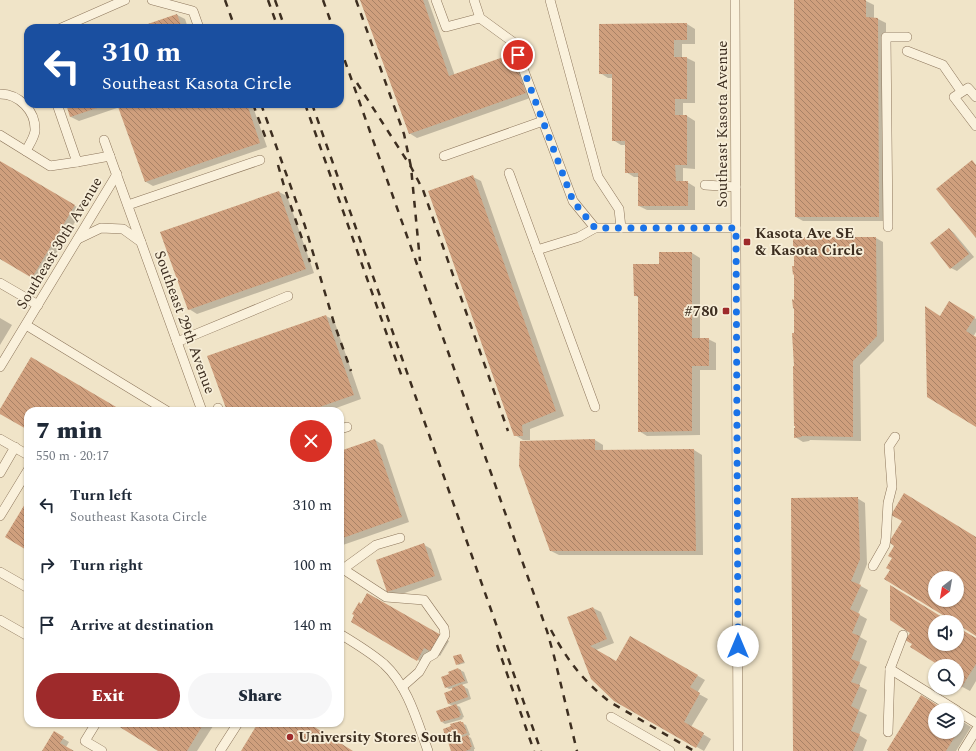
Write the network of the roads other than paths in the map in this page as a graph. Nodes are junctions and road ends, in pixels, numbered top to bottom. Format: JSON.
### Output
{"nodes":[{"id":1,"x":125,"y":0,"type":"edge"},
{"id":2,"x":152,"y":0,"type":"edge"},
{"id":3,"x":436,"y":0,"type":"edge"},
{"id":4,"x":474,"y":0,"type":"edge"},
{"id":5,"x":550,"y":0,"type":"edge"},
{"id":6,"x":735,"y":0,"type":"edge"},
{"id":7,"x":480,"y":18,"type":"junction"},
{"id":8,"x":70,"y":24,"type":"edge"},
{"id":9,"x":198,"y":24,"type":"edge"},
{"id":10,"x":907,"y":37,"type":"dead end"},
{"id":11,"x":907,"y":51,"type":"dead end"},
{"id":12,"x":961,"y":91,"type":"junction"},
{"id":13,"x":0,"y":94,"type":"edge"},
{"id":14,"x":976,"y":98,"type":"edge"},
{"id":15,"x":24,"y":103,"type":"edge"},
{"id":16,"x":28,"y":108,"type":"edge"},
{"id":17,"x":58,"y":108,"type":"edge"},
{"id":18,"x":544,"y":121,"type":"junction"},
{"id":19,"x":976,"y":126,"type":"edge"},
{"id":20,"x":0,"y":135,"type":"edge"},
{"id":21,"x":104,"y":140,"type":"dead end"},
{"id":22,"x":26,"y":151,"type":"junction"},
{"id":23,"x":110,"y":156,"type":"junction"},
{"id":24,"x":444,"y":156,"type":"dead end"},
{"id":25,"x":260,"y":160,"type":"dead end"},
{"id":26,"x":77,"y":162,"type":"junction"},
{"id":27,"x":117,"y":174,"type":"junction"},
{"id":28,"x":509,"y":174,"type":"dead end"},
{"id":29,"x":705,"y":185,"type":"dead end"},
{"id":30,"x":736,"y":187,"type":"junction"},
{"id":31,"x":128,"y":205,"type":"junction"},
{"id":32,"x":888,"y":227,"type":"dead end"},
{"id":33,"x":595,"y":228,"type":"junction"},
{"id":34,"x":621,"y":228,"type":"junction"},
{"id":35,"x":736,"y":228,"type":"junction"},
{"id":36,"x":77,"y":240,"type":"junction"},
{"id":37,"x":141,"y":242,"type":"junction"},
{"id":38,"x":537,"y":250,"type":"junction"},
{"id":39,"x":0,"y":283,"type":"edge"},
{"id":40,"x":288,"y":296,"type":"dead end"},
{"id":41,"x":38,"y":306,"type":"junction"},
{"id":42,"x":26,"y":325,"type":"junction"},
{"id":43,"x":177,"y":342,"type":"junction"},
{"id":44,"x":0,"y":367,"type":"edge"},
{"id":45,"x":160,"y":407,"type":"edge"},
{"id":46,"x":201,"y":407,"type":"edge"},
{"id":47,"x":595,"y":407,"type":"dead end"},
{"id":48,"x":895,"y":437,"type":"dead end"},
{"id":49,"x":0,"y":439,"type":"edge"},
{"id":50,"x":15,"y":447,"type":"junction"},
{"id":51,"x":24,"y":453,"type":"edge"},
{"id":52,"x":0,"y":472,"type":"edge"},
{"id":53,"x":24,"y":477,"type":"edge"},
{"id":54,"x":0,"y":516,"type":"edge"},
{"id":55,"x":400,"y":538,"type":"dead end"},
{"id":56,"x":873,"y":566,"type":"dead end"},
{"id":57,"x":344,"y":568,"type":"edge"},
{"id":58,"x":0,"y":572,"type":"edge"},
{"id":59,"x":344,"y":572,"type":"edge"},
{"id":60,"x":24,"y":586,"type":"edge"},
{"id":61,"x":0,"y":620,"type":"edge"},
{"id":62,"x":24,"y":634,"type":"edge"},
{"id":63,"x":903,"y":635,"type":"dead end"},
{"id":64,"x":344,"y":637,"type":"edge"},
{"id":65,"x":890,"y":669,"type":"junction"},
{"id":66,"x":402,"y":688,"type":"junction"},
{"id":67,"x":945,"y":703,"type":"edge"},
{"id":68,"x":964,"y":715,"type":"edge"},
{"id":69,"x":611,"y":717,"type":"dead end"},
{"id":70,"x":976,"y":723,"type":"edge"},
{"id":71,"x":94,"y":727,"type":"edge"},
{"id":72,"x":235,"y":727,"type":"edge"},
{"id":73,"x":976,"y":730,"type":"edge"},
{"id":74,"x":888,"y":732,"type":"dead end"},
{"id":75,"x":98,"y":749,"type":"edge"},
{"id":76,"x":220,"y":751,"type":"edge"},
{"id":77,"x":428,"y":751,"type":"edge"},
{"id":78,"x":670,"y":751,"type":"edge"},
{"id":79,"x":738,"y":751,"type":"edge"},
{"id":80,"x":963,"y":751,"type":"edge"}],
"edges":[{"from":1,"to":8,"type":"street"},
{"from":2,"to":9,"type":"street"},
{"from":3,"to":7,"type":"street"},
{"from":4,"to":7,"type":"street"},
{"from":5,"to":34,"type":"street"},
{"from":6,"to":30,"type":"street","name":"Southeast Kasota Avenue"},
{"from":7,"to":18,"type":"street"},
{"from":10,"to":32,"type":"street"},
{"from":11,"to":12,"type":"street"},
{"from":12,"to":14,"type":"street"},
{"from":12,"to":19,"type":"street"},
{"from":13,"to":15,"type":"street"},
{"from":16,"to":22,"type":"street"},
{"from":17,"to":26,"type":"street"},
{"from":18,"to":24,"type":"street"},
{"from":18,"to":33,"type":"street"},
{"from":20,"to":22,"type":"street"},
{"from":21,"to":23,"type":"street","name":"Southeast 29th Avenue"},
{"from":22,"to":26,"type":"street"},
{"from":23,"to":26,"type":"street"},
{"from":23,"to":27,"type":"street","name":"Southeast 29th Avenue"},
{"from":25,"to":31,"type":"street"},
{"from":27,"to":31,"type":"street","name":"Southeast 29th Avenue"},
{"from":27,"to":36,"type":"street","name":"Southeast 30th Avenue"},
{"from":28,"to":38,"type":"street"},
{"from":29,"to":30,"type":"street"},
{"from":30,"to":35,"type":"street","name":"Southeast Kasota Avenue"},
{"from":31,"to":37,"type":"street","name":"Southeast 29th Avenue"},
{"from":33,"to":34,"type":"street"},
{"from":33,"to":38,"type":"street"},
{"from":34,"to":35,"type":"street"},
{"from":35,"to":79,"type":"street","name":"Southeast Kasota Avenue"},
{"from":36,"to":37,"type":"street","name":"Southeast 29th Avenue"},
{"from":36,"to":41,"type":"street","name":"Southeast 30th Avenue"},
{"from":37,"to":43,"type":"street","name":"Southeast 29th Avenue"},
{"from":38,"to":47,"type":"street"},
{"from":39,"to":41,"type":"street"},
{"from":40,"to":43,"type":"street"},
{"from":41,"to":42,"type":"street","name":"Southeast 30th Avenue"},
{"from":42,"to":44,"type":"street","name":"Southeast 30th Avenue"},
{"from":42,"to":45,"type":"street"},
{"from":43,"to":46,"type":"street","name":"Southeast 29th Avenue"},
{"from":48,"to":56,"type":"street"},
{"from":49,"to":50,"type":"street"},
{"from":50,"to":51,"type":"street"},
{"from":50,"to":52,"type":"street"},
{"from":53,"to":54,"type":"street"},
{"from":55,"to":57,"type":"street"},
{"from":58,"to":60,"type":"street"},
{"from":59,"to":66,"type":"street"},
{"from":61,"to":62,"type":"street"},
{"from":63,"to":65,"type":"street"},
{"from":64,"to":66,"type":"street"},
{"from":65,"to":67,"type":"street"},
{"from":65,"to":74,"type":"street"},
{"from":66,"to":77,"type":"street"},
{"from":68,"to":70,"type":"street"},
{"from":69,"to":78,"type":"street"},
{"from":71,"to":75,"type":"street"},
{"from":72,"to":76,"type":"street"},
{"from":73,"to":80,"type":"street"}]}
